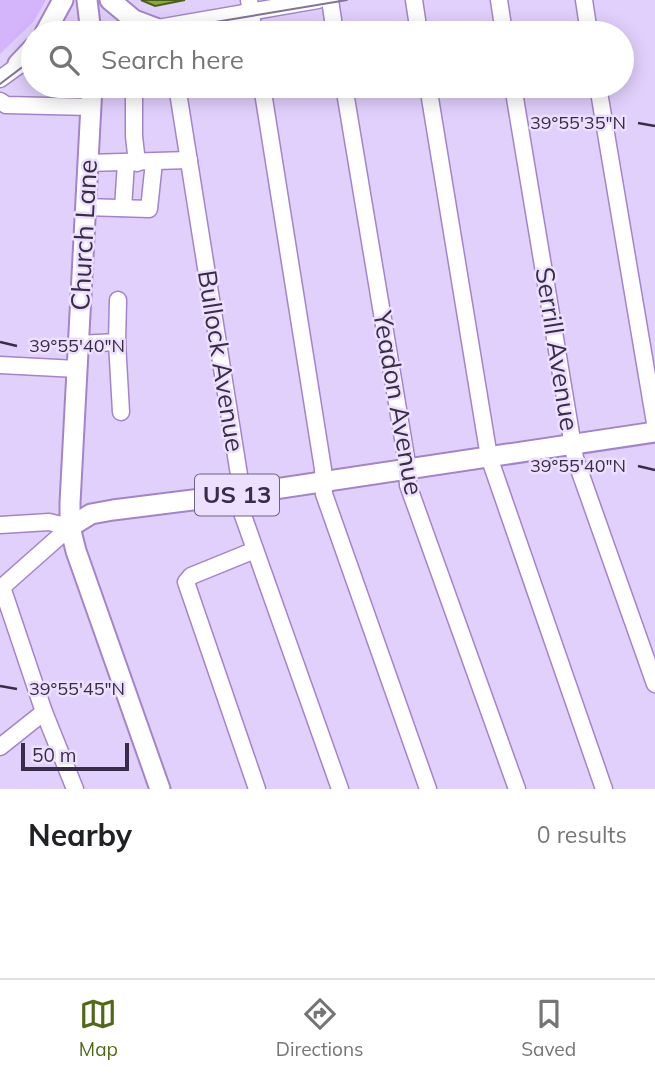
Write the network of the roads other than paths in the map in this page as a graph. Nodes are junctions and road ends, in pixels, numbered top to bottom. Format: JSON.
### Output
{"nodes":[{"id":1,"x":63,"y":0,"type":"edge"},
{"id":2,"x":87,"y":0,"type":"edge"},
{"id":3,"x":110,"y":0,"type":"edge"},
{"id":4,"x":318,"y":0,"type":"edge"},
{"id":5,"x":330,"y":0,"type":"edge"},
{"id":6,"x":414,"y":0,"type":"edge"},
{"id":7,"x":499,"y":0,"type":"edge"},
{"id":8,"x":584,"y":0,"type":"edge"},
{"id":9,"x":250,"y":6,"type":"edge"},
{"id":10,"x":52,"y":21,"type":"edge"},
{"id":11,"x":90,"y":21,"type":"edge"},
{"id":12,"x":137,"y":21,"type":"edge"},
{"id":13,"x":197,"y":21,"type":"edge"},
{"id":14,"x":333,"y":21,"type":"edge"},
{"id":15,"x":417,"y":21,"type":"edge"},
{"id":16,"x":502,"y":21,"type":"edge"},
{"id":17,"x":587,"y":21,"type":"edge"},
{"id":18,"x":21,"y":63,"type":"edge"},
{"id":19,"x":0,"y":79,"type":"edge"},
{"id":20,"x":91,"y":98,"type":"edge"},
{"id":21,"x":134,"y":98,"type":"edge"},
{"id":22,"x":179,"y":98,"type":"edge"},
{"id":23,"x":264,"y":98,"type":"edge"},
{"id":24,"x":346,"y":98,"type":"edge"},
{"id":25,"x":430,"y":98,"type":"edge"},
{"id":26,"x":515,"y":98,"type":"edge"},
{"id":27,"x":600,"y":98,"type":"edge"},
{"id":28,"x":0,"y":101,"type":"edge"},
{"id":29,"x":91,"y":107,"type":"junction"},
{"id":30,"x":189,"y":160,"type":"junction"},
{"id":31,"x":88,"y":163,"type":"junction"},
{"id":32,"x":139,"y":163,"type":"junction"},
{"id":33,"x":85,"y":207,"type":"junction"},
{"id":34,"x":123,"y":208,"type":"junction"},
{"id":35,"x":118,"y":300,"type":"dead end"},
{"id":36,"x":117,"y":342,"type":"junction"},
{"id":37,"x":78,"y":344,"type":"junction"},
{"id":38,"x":0,"y":365,"type":"edge"},
{"id":39,"x":77,"y":369,"type":"junction"},
{"id":40,"x":121,"y":412,"type":"dead end"},
{"id":41,"x":655,"y":423,"type":"edge"},
{"id":42,"x":655,"y":432,"type":"edge"},
{"id":43,"x":573,"y":444,"type":"junction"},
{"id":44,"x":489,"y":457,"type":"junction"},
{"id":45,"x":407,"y":469,"type":"junction"},
{"id":46,"x":324,"y":482,"type":"junction"},
{"id":47,"x":241,"y":494,"type":"junction"},
{"id":48,"x":0,"y":525,"type":"edge"},
{"id":49,"x":70,"y":527,"type":"junction"},
{"id":50,"x":255,"y":550,"type":"junction"},
{"id":51,"x":1,"y":588,"type":"edge"},
{"id":52,"x":655,"y":684,"type":"edge"},
{"id":53,"x":44,"y":712,"type":"junction"},
{"id":54,"x":0,"y":747,"type":"edge"},
{"id":55,"x":75,"y":789,"type":"edge"},
{"id":56,"x":160,"y":789,"type":"edge"},
{"id":57,"x":257,"y":789,"type":"edge"},
{"id":58,"x":340,"y":789,"type":"edge"},
{"id":59,"x":428,"y":789,"type":"edge"},
{"id":60,"x":517,"y":789,"type":"edge"},
{"id":61,"x":604,"y":789,"type":"edge"}],
"edges":[{"from":1,"to":10,"type":"main road"},
{"from":2,"to":11,"type":"main road"},
{"from":3,"to":12,"type":"main road"},
{"from":4,"to":9,"type":"street"},
{"from":5,"to":14,"type":"street"},
{"from":6,"to":15,"type":"street"},
{"from":7,"to":16,"type":"street"},
{"from":8,"to":17,"type":"street"},
{"from":9,"to":13,"type":"street"},
{"from":18,"to":19,"type":"street"},
{"from":20,"to":29,"type":"main road","name":"Church Lane"},
{"from":21,"to":32,"type":"street"},
{"from":22,"to":30,"type":"street","name":"Bullock Avenue"},
{"from":23,"to":46,"type":"street"},
{"from":24,"to":45,"type":"street","name":"Yeadon Avenue"},
{"from":25,"to":44,"type":"street"},
{"from":26,"to":43,"type":"street","name":"Serrill Avenue"},
{"from":27,"to":41,"type":"street"},
{"from":28,"to":29,"type":"street"},
{"from":29,"to":31,"type":"main road","name":"Church Lane"},
{"from":30,"to":32,"type":"street"},
{"from":30,"to":47,"type":"street","name":"Bullock Avenue"},
{"from":31,"to":32,"type":"street"},
{"from":31,"to":33,"type":"main road","name":"Church Lane"},
{"from":32,"to":34,"type":"street"},
{"from":32,"to":34,"type":"street"},
{"from":33,"to":34,"type":"street"},
{"from":33,"to":37,"type":"main road","name":"Church Lane"},
{"from":35,"to":36,"type":"street"},
{"from":36,"to":37,"type":"street"},
{"from":36,"to":40,"type":"street"},
{"from":37,"to":39,"type":"main road","name":"Church Lane"},
{"from":38,"to":39,"type":"street"},
{"from":39,"to":49,"type":"main road","name":"Church Lane"},
{"from":42,"to":43,"type":"main road","number":"US 13"},
{"from":43,"to":44,"type":"main road","number":"US 13"},
{"from":43,"to":52,"type":"street","name":"Serrill Avenue"},
{"from":44,"to":45,"type":"main road","number":"US 13"},
{"from":44,"to":61,"type":"street"},
{"from":45,"to":46,"type":"main road","number":"US 13"},
{"from":45,"to":60,"type":"street","name":"Yeadon Avenue"},
{"from":46,"to":47,"type":"main road","number":"US 13"},
{"from":46,"to":59,"type":"street"},
{"from":47,"to":49,"type":"main road","number":"US 13"},
{"from":47,"to":50,"type":"street","name":"Bullock Avenue"},
{"from":48,"to":49,"type":"street"},
{"from":49,"to":51,"type":"street"},
{"from":49,"to":56,"type":"main road","name":"Church Lane"},
{"from":50,"to":57,"type":"street"},
{"from":50,"to":58,"type":"street","name":"Bullock Avenue"},
{"from":51,"to":53,"type":"street"},
{"from":53,"to":54,"type":"street"},
{"from":53,"to":55,"type":"street"}]}
